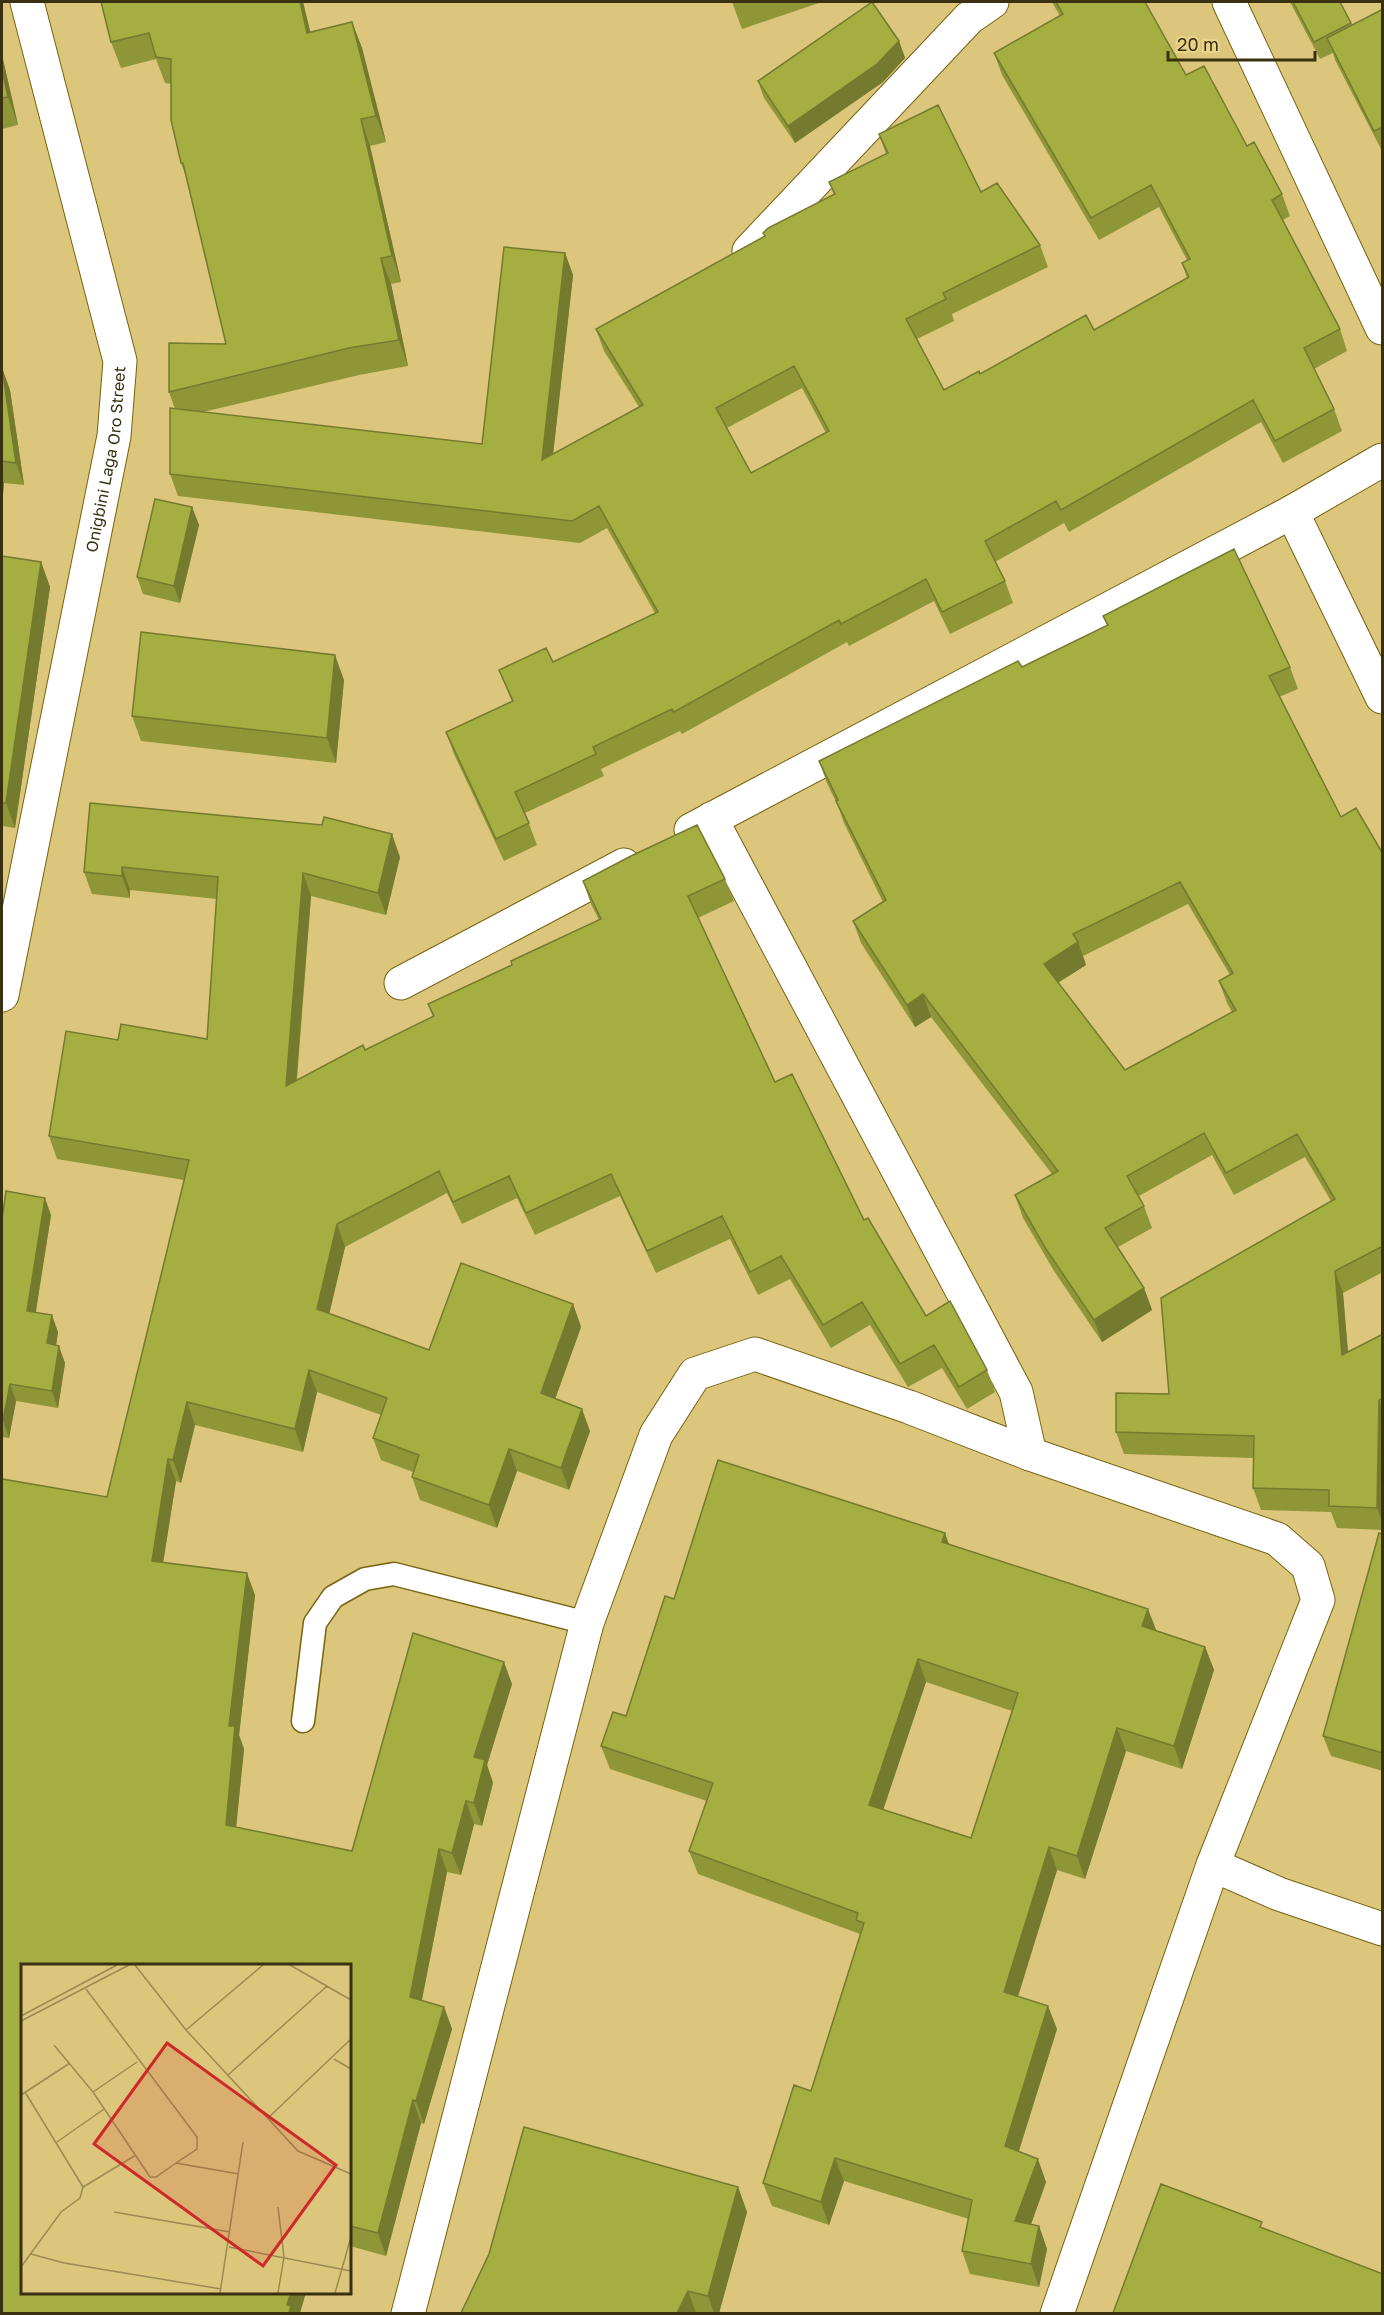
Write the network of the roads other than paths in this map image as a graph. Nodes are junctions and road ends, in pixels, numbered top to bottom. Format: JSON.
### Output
{"nodes":[{"id":1,"x":27,"y":2,"type":"edge"},
{"id":2,"x":992,"y":2,"type":"edge"},
{"id":3,"x":1229,"y":2,"type":"edge"},
{"id":4,"x":749,"y":251,"type":"edge"},
{"id":5,"x":1383,"y":328,"type":"edge"},
{"id":6,"x":1383,"y":460,"type":"edge"},
{"id":7,"x":1292,"y":512,"type":"junction"},
{"id":8,"x":1383,"y":697,"type":"edge"},
{"id":9,"x":711,"y":819,"type":"junction"},
{"id":10,"x":9,"y":918,"type":"edge"},
{"id":11,"x":401,"y":983,"type":"dead end"},
{"id":12,"x":2,"y":995,"type":"edge"},
{"id":13,"x":1030,"y":1454,"type":"junction"},
{"id":14,"x":587,"y":1623,"type":"junction"},
{"id":15,"x":303,"y":1721,"type":"dead end"},
{"id":16,"x":1213,"y":1865,"type":"junction"},
{"id":17,"x":1383,"y":1929,"type":"edge"},
{"id":18,"x":408,"y":2313,"type":"edge"},
{"id":19,"x":1057,"y":2313,"type":"edge"}],
"edges":[{"from":1,"to":10,"type":"street","name":"Onigbini Laga Oro Street"},
{"from":2,"to":4,"type":"street"},
{"from":3,"to":5,"type":"street"},
{"from":6,"to":7,"type":"street"},
{"from":7,"to":8,"type":"street"},
{"from":7,"to":9,"type":"street"},
{"from":9,"to":11,"type":"street"},
{"from":9,"to":13,"type":"street"},
{"from":10,"to":12,"type":"street","name":"Onigbini Laga Oro Street"},
{"from":13,"to":14,"type":"street"},
{"from":13,"to":16,"type":"street"},
{"from":14,"to":15,"type":"lane"},
{"from":14,"to":18,"type":"street"},
{"from":16,"to":17,"type":"street"},
{"from":16,"to":19,"type":"street"}]}
